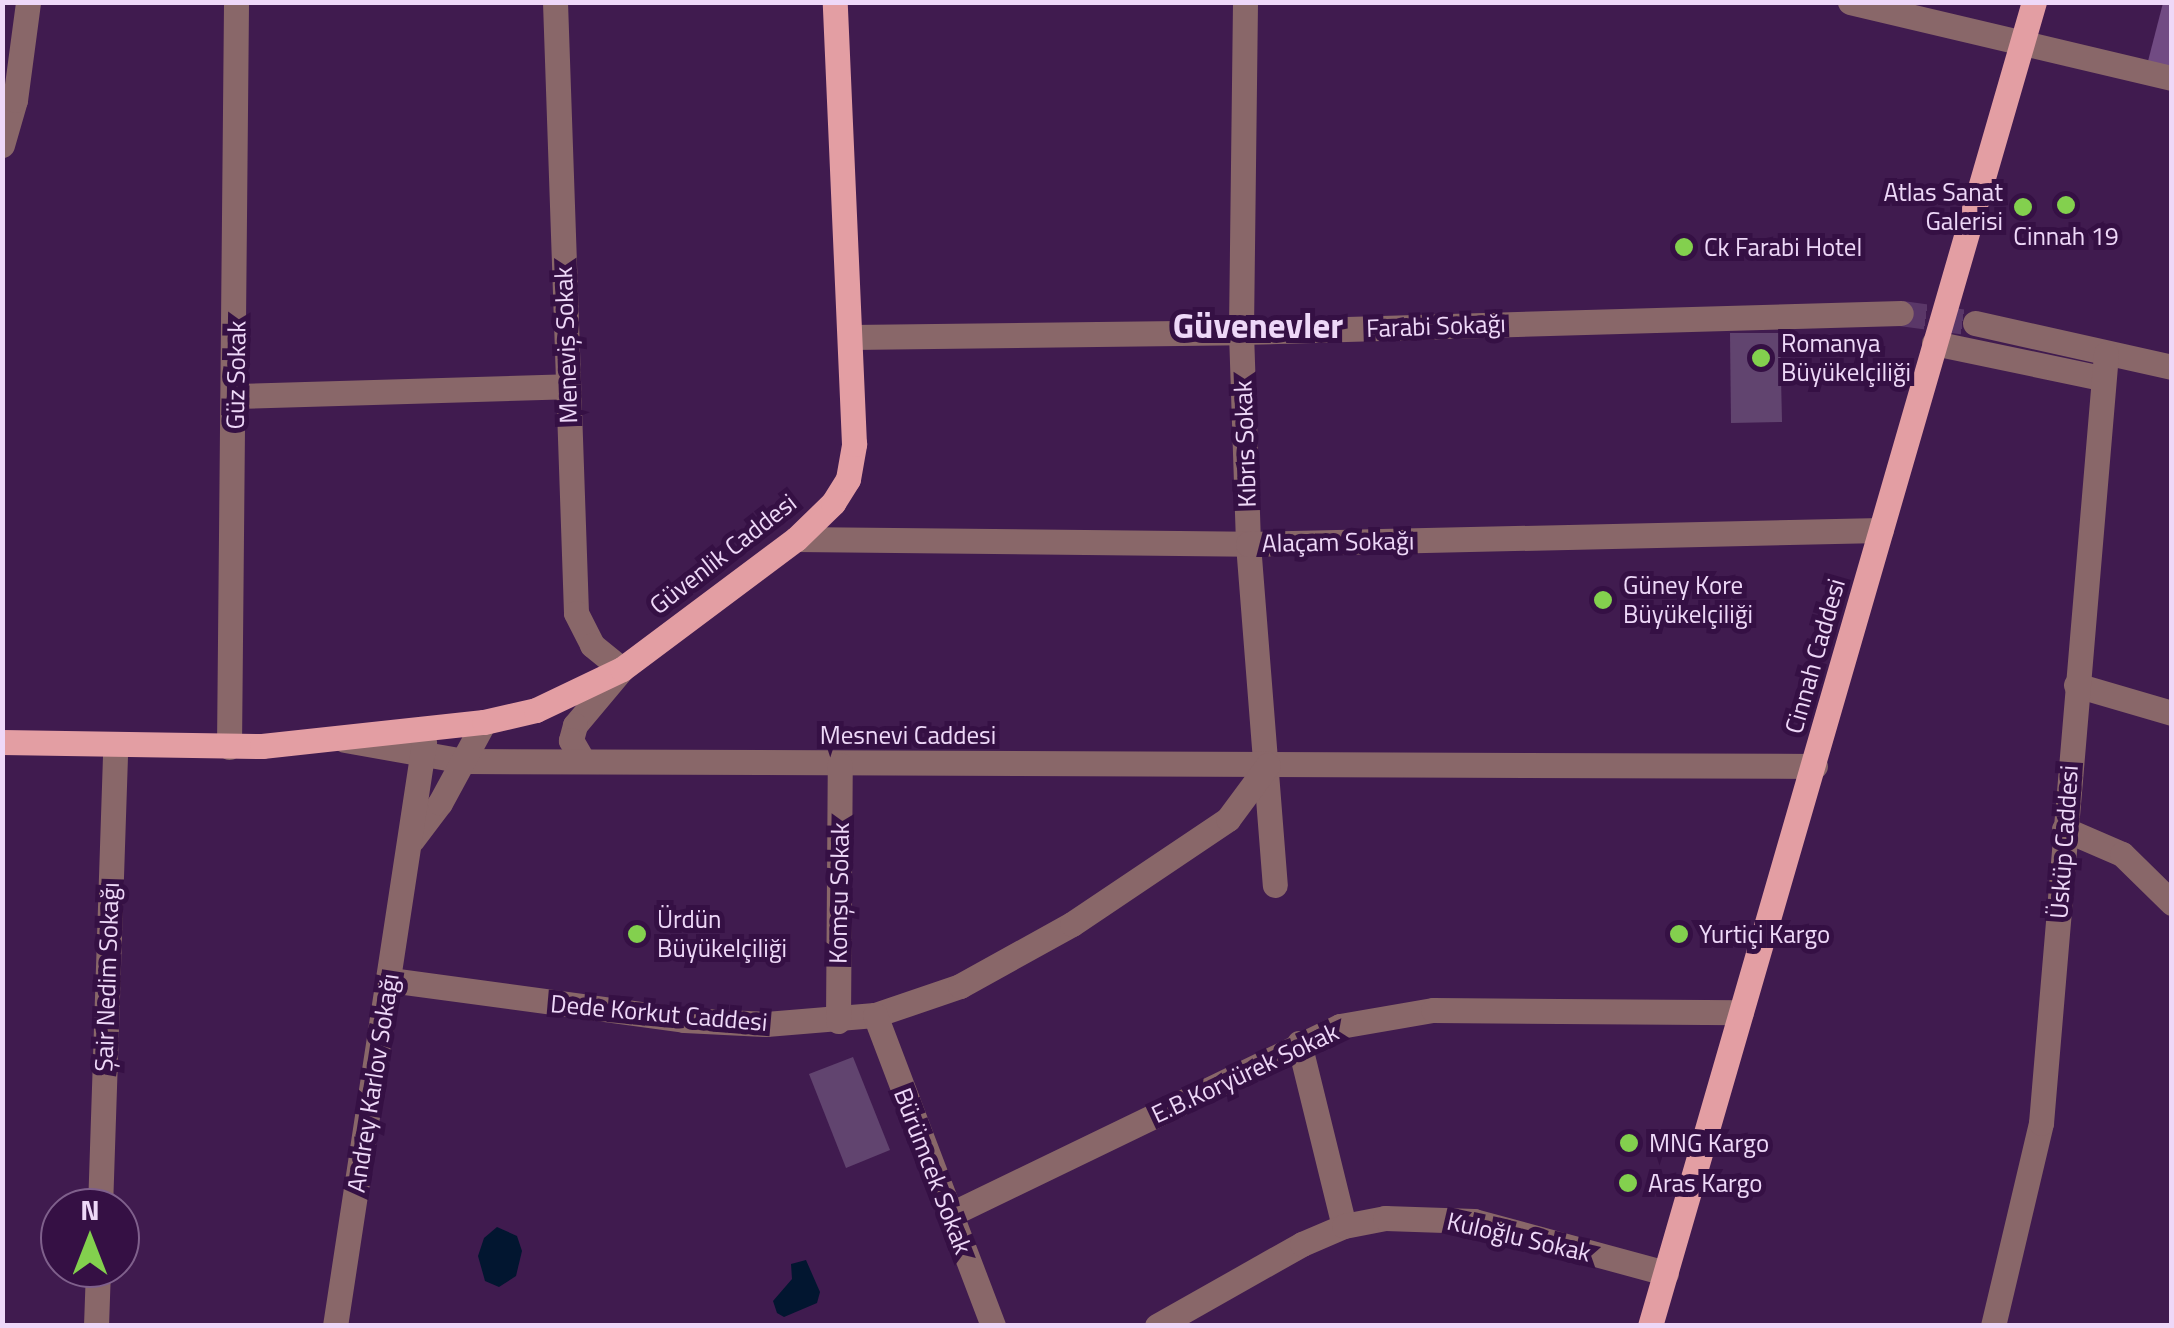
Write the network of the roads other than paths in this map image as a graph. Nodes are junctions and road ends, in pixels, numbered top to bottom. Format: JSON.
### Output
{"nodes":[{"id":1,"x":28,"y":2,"type":"edge"},
{"id":2,"x":236,"y":2,"type":"edge"},
{"id":3,"x":555,"y":2,"type":"edge"},
{"id":4,"x":835,"y":2,"type":"edge"},
{"id":5,"x":1245,"y":2,"type":"edge"},
{"id":6,"x":1850,"y":2,"type":"edge"},
{"id":7,"x":2034,"y":2,"type":"edge"},
{"id":8,"x":2022,"y":44,"type":"junction"},
{"id":9,"x":2172,"y":78,"type":"edge"},
{"id":10,"x":2,"y":145,"type":"edge"},
{"id":11,"x":1900,"y":313,"type":"tunnel mouth"},
{"id":12,"x":1975,"y":324,"type":"tunnel mouth"},
{"id":13,"x":1241,"y":332,"type":"junction"},
{"id":14,"x":850,"y":338,"type":"junction"},
{"id":15,"x":1934,"y":343,"type":"junction"},
{"id":16,"x":2104,"y":366,"type":"junction"},
{"id":17,"x":2172,"y":367,"type":"edge"},
{"id":18,"x":567,"y":386,"type":"junction"},
{"id":19,"x":236,"y":396,"type":"junction"},
{"id":20,"x":1881,"y":530,"type":"junction"},
{"id":21,"x":796,"y":538,"type":"junction"},
{"id":22,"x":1248,"y":544,"type":"junction"},
{"id":23,"x":622,"y":669,"type":"junction"},
{"id":24,"x":2076,"y":685,"type":"junction"},
{"id":25,"x":2172,"y":713,"type":"edge"},
{"id":26,"x":484,"y":722,"type":"junction"},
{"id":27,"x":428,"y":728,"type":"junction"},
{"id":28,"x":340,"y":739,"type":"junction"},
{"id":29,"x":2,"y":742,"type":"edge"},
{"id":30,"x":114,"y":746,"type":"junction"},
{"id":31,"x":230,"y":747,"type":"junction"},
{"id":32,"x":420,"y":756,"type":"junction"},
{"id":33,"x":464,"y":760,"type":"junction"},
{"id":34,"x":583,"y":760,"type":"junction"},
{"id":35,"x":840,"y":765,"type":"junction"},
{"id":36,"x":1268,"y":765,"type":"junction"},
{"id":37,"x":1815,"y":766,"type":"junction"},
{"id":38,"x":2064,"y":829,"type":"junction"},
{"id":39,"x":412,"y":840,"type":"junction"},
{"id":40,"x":1274,"y":884,"type":"dead end"},
{"id":41,"x":2172,"y":903,"type":"edge"},
{"id":42,"x":390,"y":980,"type":"junction"},
{"id":43,"x":1741,"y":1012,"type":"junction"},
{"id":44,"x":875,"y":1015,"type":"junction"},
{"id":45,"x":838,"y":1021,"type":"junction"},
{"id":46,"x":1299,"y":1043,"type":"junction"},
{"id":47,"x":101,"y":1188,"type":"edge"},
{"id":48,"x":950,"y":1215,"type":"junction"},
{"id":49,"x":1344,"y":1226,"type":"junction"},
{"id":50,"x":1666,"y":1273,"type":"junction"},
{"id":51,"x":97,"y":1288,"type":"edge"},
{"id":52,"x":96,"y":1326,"type":"edge"},
{"id":53,"x":335,"y":1326,"type":"edge"},
{"id":54,"x":993,"y":1326,"type":"edge"},
{"id":55,"x":1156,"y":1326,"type":"edge"},
{"id":56,"x":1650,"y":1326,"type":"edge"},
{"id":57,"x":1994,"y":1326,"type":"edge"}],
"edges":[{"from":1,"to":10,"type":"street"},
{"from":2,"to":19,"type":"street","name":"Güz Sokak"},
{"from":3,"to":18,"type":"street","name":"Meneviş Sokak"},
{"from":4,"to":14,"type":"main road","name":"Güvenlik Caddesi"},
{"from":5,"to":13,"type":"street","name":"Kıbrıs Sokak"},
{"from":6,"to":8,"type":"street"},
{"from":7,"to":8,"type":"main road","name":"Cinnah Caddesi"},
{"from":8,"to":9,"type":"street"},
{"from":8,"to":15,"type":"main road","name":"Cinnah Caddesi"},
{"from":11,"to":13,"type":"street","name":"Farabi Sokağı"},
{"from":12,"to":16,"type":"street"},
{"from":13,"to":14,"type":"street","name":"Farabi Sokağı"},
{"from":13,"to":22,"type":"street","name":"Kıbrıs Sokak"},
{"from":14,"to":21,"type":"main road","name":"Güvenlik Caddesi"},
{"from":15,"to":16,"type":"street"},
{"from":15,"to":20,"type":"main road","name":"Cinnah Caddesi"},
{"from":16,"to":17,"type":"street"},
{"from":16,"to":24,"type":"street","name":"Üsküp Caddesi"},
{"from":18,"to":19,"type":"street"},
{"from":18,"to":23,"type":"street","name":"Meneviş Sokak"},
{"from":19,"to":31,"type":"street","name":"Güz Sokak"},
{"from":20,"to":22,"type":"street","name":"Alaçam Sokağı"},
{"from":20,"to":37,"type":"main road","name":"Cinnah Caddesi"},
{"from":21,"to":22,"type":"street","name":"Alaçam Sokağı"},
{"from":21,"to":23,"type":"main road","name":"Güvenlik Caddesi"},
{"from":22,"to":36,"type":"street","name":"Kıbrıs Sokak"},
{"from":23,"to":26,"type":"main road","name":"Güvenlik Caddesi"},
{"from":23,"to":34,"type":"street"},
{"from":24,"to":25,"type":"street"},
{"from":24,"to":38,"type":"street","name":"Üsküp Caddesi"},
{"from":26,"to":27,"type":"main road","name":"Güvenlik Caddesi"},
{"from":26,"to":33,"type":"street","name":"Andrey Karlov Sokağı"},
{"from":27,"to":28,"type":"main road","name":"Güvenlik Caddesi"},
{"from":27,"to":32,"type":"street","name":"Andrey Karlov Sokağı"},
{"from":28,"to":31,"type":"main road","name":"Mesnevi Caddesi"},
{"from":28,"to":32,"type":"street","name":"Mesnevi Caddesi"},
{"from":29,"to":30,"type":"main road","name":"Mesnevi Caddesi"},
{"from":30,"to":31,"type":"main road","name":"Mesnevi Caddesi"},
{"from":30,"to":47,"type":"street","name":"Şair Nedim Sokağı"},
{"from":32,"to":33,"type":"street","name":"Mesnevi Caddesi"},
{"from":32,"to":39,"type":"street","name":"Andrey Karlov Sokağı"},
{"from":33,"to":34,"type":"street","name":"Mesnevi Caddesi"},
{"from":33,"to":39,"type":"street","name":"Andrey Karlov Sokağı"},
{"from":34,"to":35,"type":"street","name":"Mesnevi Caddesi"},
{"from":35,"to":36,"type":"street","name":"Mesnevi Caddesi"},
{"from":35,"to":45,"type":"street","name":"Komşu Sokak"},
{"from":36,"to":37,"type":"street","name":"Mesnevi Caddesi"},
{"from":36,"to":40,"type":"street","name":"Kıbrıs Sokak"},
{"from":36,"to":44,"type":"street","name":"Dede Korkut Caddesi"},
{"from":37,"to":43,"type":"main road","name":"Cinnah Caddesi"},
{"from":38,"to":41,"type":"street"},
{"from":38,"to":57,"type":"street","name":"Üsküp Caddesi"},
{"from":39,"to":42,"type":"street","name":"Andrey Karlov Sokağı"},
{"from":42,"to":45,"type":"street","name":"Dede Korkut Caddesi"},
{"from":42,"to":53,"type":"street","name":"Andrey Karlov Sokağı"},
{"from":43,"to":46,"type":"street","name":"E.B.Koryürek Sokak"},
{"from":43,"to":50,"type":"main road","name":"Cinnah Caddesi"},
{"from":44,"to":45,"type":"street","name":"Dede Korkut Caddesi"},
{"from":44,"to":48,"type":"street","name":"Bürümcek Sokak"},
{"from":46,"to":48,"type":"street","name":"E.B.Koryürek Sokak"},
{"from":46,"to":49,"type":"street"},
{"from":48,"to":54,"type":"street","name":"Bürümcek Sokak"},
{"from":49,"to":50,"type":"street","name":"Kuloğlu Sokak"},
{"from":49,"to":55,"type":"street","name":"Kuloğlu Sokak"},
{"from":50,"to":56,"type":"main road","name":"Cinnah Caddesi"},
{"from":51,"to":52,"type":"street"}]}
